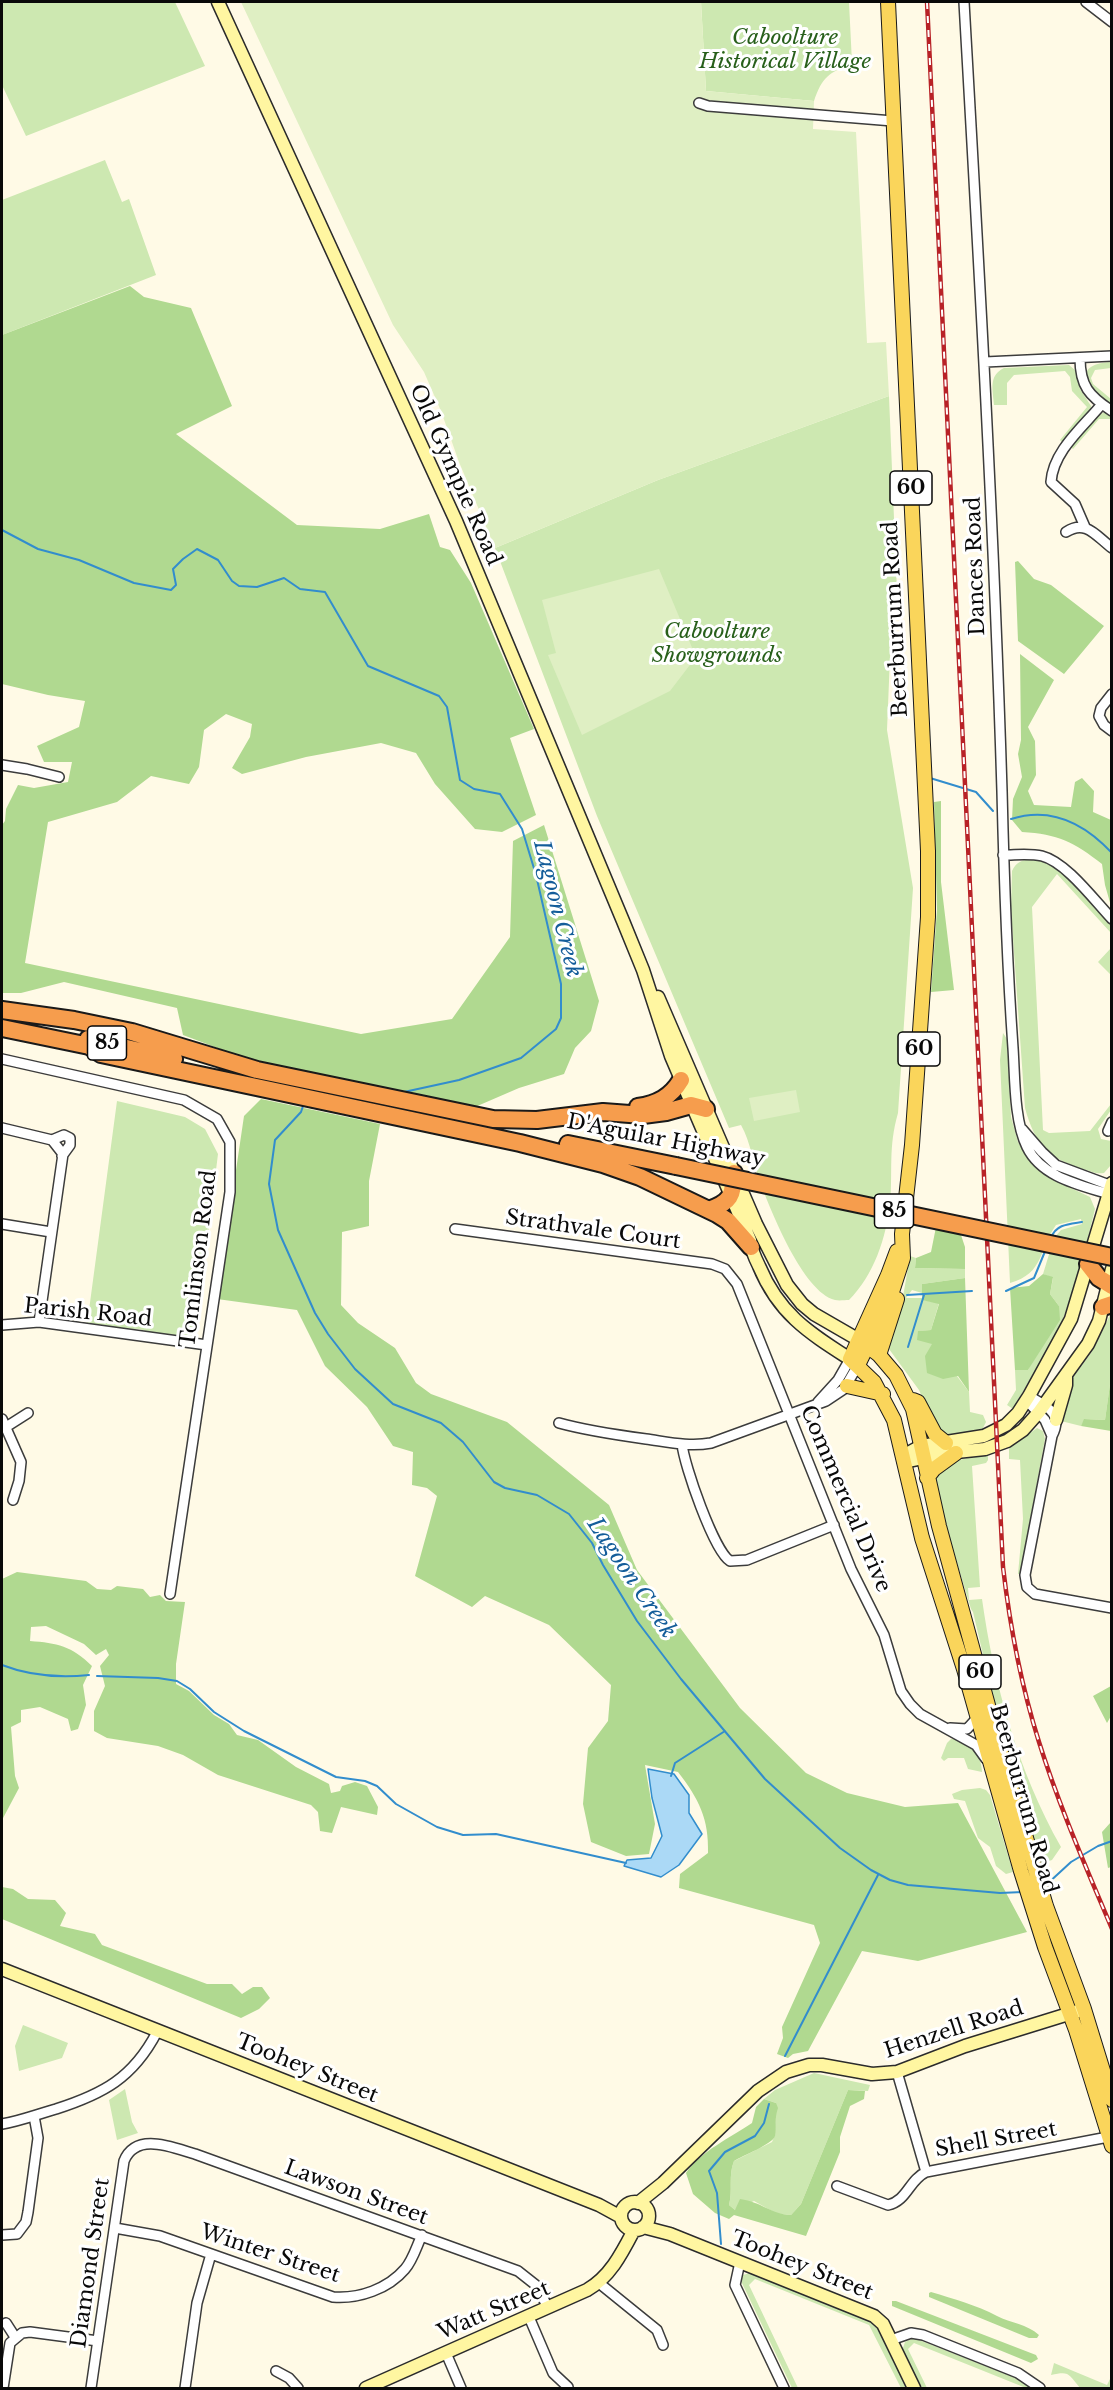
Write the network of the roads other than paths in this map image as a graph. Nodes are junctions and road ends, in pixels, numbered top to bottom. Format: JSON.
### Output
{"nodes":[{"id":1,"x":218,"y":2,"type":"edge"},
{"id":2,"x":888,"y":2,"type":"edge"},
{"id":3,"x":964,"y":2,"type":"edge"},
{"id":4,"x":1086,"y":2,"type":"edge"},
{"id":5,"x":1112,"y":22,"type":"edge"},
{"id":6,"x":699,"y":103,"type":"dead end"},
{"id":7,"x":893,"y":121,"type":"junction"},
{"id":8,"x":1112,"y":356,"type":"edge"},
{"id":9,"x":1080,"y":358,"type":"junction"},
{"id":10,"x":985,"y":362,"type":"junction"},
{"id":11,"x":1102,"y":404,"type":"junction"},
{"id":12,"x":1112,"y":411,"type":"edge"},
{"id":13,"x":1085,"y":527,"type":"junction"},
{"id":14,"x":1066,"y":532,"type":"dead end"},
{"id":15,"x":1112,"y":548,"type":"edge"},
{"id":16,"x":1112,"y":694,"type":"edge"},
{"id":17,"x":1112,"y":731,"type":"edge"},
{"id":18,"x":2,"y":765,"type":"edge"},
{"id":19,"x":59,"y":777,"type":"dead end"},
{"id":20,"x":1004,"y":855,"type":"junction"},
{"id":21,"x":1112,"y":919,"type":"edge"},
{"id":22,"x":643,"y":970,"type":"junction"},
{"id":23,"x":2,"y":1011,"type":"edge"},
{"id":24,"x":2,"y":1020,"type":"edge"},
{"id":25,"x":2,"y":1028,"type":"edge"},
{"id":26,"x":89,"y":1046,"type":"junction"},
{"id":27,"x":2,"y":1059,"type":"edge"},
{"id":28,"x":212,"y":1070,"type":"junction"},
{"id":29,"x":681,"y":1080,"type":"junction"},
{"id":30,"x":282,"y":1084,"type":"junction"},
{"id":31,"x":698,"y":1107,"type":"junction"},
{"id":32,"x":626,"y":1113,"type":"junction"},
{"id":33,"x":465,"y":1123,"type":"junction"},
{"id":34,"x":2,"y":1128,"type":"edge"},
{"id":35,"x":52,"y":1140,"type":"junction"},
{"id":36,"x":62,"y":1156,"type":"junction"},
{"id":37,"x":734,"y":1173,"type":"junction"},
{"id":38,"x":1111,"y":1188,"type":"edge"},
{"id":39,"x":731,"y":1196,"type":"junction"},
{"id":40,"x":709,"y":1210,"type":"junction"},
{"id":41,"x":2,"y":1224,"type":"edge"},
{"id":42,"x":455,"y":1229,"type":"dead end"},
{"id":43,"x":51,"y":1232,"type":"junction"},
{"id":44,"x":902,"y":1234,"type":"junction"},
{"id":45,"x":751,"y":1247,"type":"junction"},
{"id":46,"x":1112,"y":1257,"type":"edge"},
{"id":47,"x":1088,"y":1264,"type":"junction"},
{"id":48,"x":725,"y":1269,"type":"joint"},
{"id":49,"x":1110,"y":1280,"type":"edge"},
{"id":50,"x":896,"y":1282,"type":"junction"},
{"id":51,"x":1107,"y":1306,"type":"edge"},
{"id":52,"x":39,"y":1322,"type":"junction"},
{"id":53,"x":2,"y":1325,"type":"edge"},
{"id":54,"x":863,"y":1343,"type":"junction"},
{"id":55,"x":207,"y":1345,"type":"junction"},
{"id":56,"x":879,"y":1355,"type":"junction"},
{"id":57,"x":854,"y":1362,"type":"junction"},
{"id":58,"x":1066,"y":1375,"type":"junction"},
{"id":59,"x":847,"y":1386,"type":"junction"},
{"id":60,"x":883,"y":1394,"type":"junction"},
{"id":61,"x":909,"y":1398,"type":"junction"},
{"id":62,"x":1028,"y":1398,"type":"junction"},
{"id":63,"x":818,"y":1402,"type":"junction"},
{"id":64,"x":1042,"y":1408,"type":"junction"},
{"id":65,"x":28,"y":1413,"type":"dead end"},
{"id":66,"x":789,"y":1413,"type":"junction"},
{"id":67,"x":1056,"y":1420,"type":"junction"},
{"id":68,"x":4,"y":1423,"type":"edge"},
{"id":69,"x":559,"y":1423,"type":"dead end"},
{"id":70,"x":1052,"y":1436,"type":"junction"},
{"id":71,"x":682,"y":1444,"type":"junction"},
{"id":72,"x":951,"y":1448,"type":"junction"},
{"id":73,"x":922,"y":1452,"type":"junction"},
{"id":74,"x":904,"y":1459,"type":"junction"},
{"id":75,"x":927,"y":1478,"type":"junction"},
{"id":76,"x":13,"y":1500,"type":"dead end"},
{"id":77,"x":834,"y":1525,"type":"junction"},
{"id":78,"x":170,"y":1594,"type":"dead end"},
{"id":79,"x":1112,"y":1608,"type":"edge"},
{"id":80,"x":977,"y":1718,"type":"junction"},
{"id":81,"x":947,"y":1728,"type":"junction"},
{"id":82,"x":990,"y":1765,"type":"junction"},
{"id":83,"x":1028,"y":1869,"type":"junction"},
{"id":84,"x":1040,"y":1908,"type":"junction"},
{"id":85,"x":2,"y":1969,"type":"edge"},
{"id":86,"x":1084,"y":2009,"type":"junction"},
{"id":87,"x":1070,"y":2013,"type":"junction"},
{"id":88,"x":157,"y":2032,"type":"junction"},
{"id":89,"x":897,"y":2072,"type":"junction"},
{"id":90,"x":1112,"y":2100,"type":"edge"},
{"id":91,"x":34,"y":2116,"type":"junction"},
{"id":92,"x":2,"y":2124,"type":"edge"},
{"id":93,"x":1110,"y":2142,"type":"edge"},
{"id":94,"x":133,"y":2146,"type":"joint"},
{"id":95,"x":926,"y":2172,"type":"junction"},
{"id":96,"x":837,"y":2186,"type":"dead end"},
{"id":97,"x":635,"y":2217,"type":"junction"},
{"id":98,"x":115,"y":2228,"type":"junction"},
{"id":99,"x":2,"y":2235,"type":"edge"},
{"id":100,"x":422,"y":2235,"type":"junction"},
{"id":101,"x":211,"y":2254,"type":"junction"},
{"id":102,"x":740,"y":2262,"type":"junction"},
{"id":103,"x":599,"y":2283,"type":"junction"},
{"id":104,"x":548,"y":2308,"type":"junction"},
{"id":105,"x":529,"y":2317,"type":"junction"},
{"id":106,"x":6,"y":2323,"type":"dead end"},
{"id":107,"x":15,"y":2337,"type":"junction"},
{"id":108,"x":891,"y":2340,"type":"junction"},
{"id":109,"x":98,"y":2341,"type":"junction"},
{"id":110,"x":663,"y":2345,"type":"dead end"},
{"id":111,"x":446,"y":2353,"type":"junction"},
{"id":112,"x":276,"y":2371,"type":"dead end"},
{"id":113,"x":568,"y":2387,"type":"dead end"},
{"id":114,"x":3,"y":2388,"type":"edge"},
{"id":115,"x":91,"y":2388,"type":"edge"},
{"id":116,"x":185,"y":2388,"type":"edge"},
{"id":117,"x":298,"y":2388,"type":"edge"},
{"id":118,"x":366,"y":2388,"type":"edge"},
{"id":119,"x":461,"y":2388,"type":"edge"},
{"id":120,"x":784,"y":2388,"type":"edge"},
{"id":121,"x":914,"y":2388,"type":"edge"},
{"id":122,"x":1040,"y":2388,"type":"edge"}],
"edges":[{"from":1,"to":22,"type":"main road","name":"Old Gympie Road"},
{"from":2,"to":7,"type":"main road","name":"Beerburrum Road","number":"60"},
{"from":3,"to":10,"type":"street","name":"Dances Road"},
{"from":4,"to":5,"type":"street"},
{"from":6,"to":7,"type":"street"},
{"from":7,"to":44,"type":"main road","name":"Beerburrum Road","number":"60"},
{"from":8,"to":9,"type":"street"},
{"from":9,"to":10,"type":"street"},
{"from":9,"to":11,"type":"street"},
{"from":10,"to":20,"type":"street","name":"Dances Road"},
{"from":11,"to":12,"type":"street"},
{"from":11,"to":13,"type":"street"},
{"from":13,"to":14,"type":"street"},
{"from":13,"to":15,"type":"street"},
{"from":16,"to":17,"type":"street"},
{"from":18,"to":19,"type":"street"},
{"from":20,"to":21,"type":"street"},
{"from":20,"to":38,"type":"street","name":"Dances Road"},
{"from":22,"to":29,"type":"main road","name":"Old Gympie Road"},
{"from":22,"to":31,"type":"main road","name":"Old Gympie Road"},
{"from":23,"to":30,"type":"highway"},
{"from":24,"to":28,"type":"highway","number":"85"},
{"from":25,"to":26,"type":"highway","number":"85"},
{"from":26,"to":28,"type":"highway","number":"85"},
{"from":26,"to":30,"type":"highway"},
{"from":27,"to":55,"type":"street","name":"Tomlinson Road"},
{"from":28,"to":30,"type":"highway","number":"85"},
{"from":29,"to":31,"type":"main road","name":"Old Gympie Road"},
{"from":29,"to":32,"type":"highway"},
{"from":30,"to":33,"type":"highway"},
{"from":30,"to":33,"type":"highway"},
{"from":31,"to":32,"type":"highway"},
{"from":31,"to":37,"type":"main road","name":"Old Gympie Road"},
{"from":31,"to":39,"type":"main road","name":"Old Gympie Road"},
{"from":32,"to":33,"type":"highway"},
{"from":33,"to":40,"type":"highway"},
{"from":33,"to":46,"type":"highway","name":"D'Aguilar Highway","number":"85","bridge":true},
{"from":34,"to":35,"type":"street"},
{"from":35,"to":36,"type":"street"},
{"from":35,"to":36,"type":"street"},
{"from":36,"to":43,"type":"street"},
{"from":37,"to":39,"type":"highway"},
{"from":37,"to":54,"type":"main road","name":"Old Gympie Road"},
{"from":38,"to":47,"type":"main road"},
{"from":39,"to":40,"type":"highway"},
{"from":39,"to":45,"type":"main road","name":"Old Gympie Road"},
{"from":40,"to":45,"type":"highway"},
{"from":41,"to":43,"type":"street"},
{"from":42,"to":48,"type":"street","name":"Strathvale Court"},
{"from":43,"to":52,"type":"street"},
{"from":44,"to":50,"type":"main road","name":"Beerburrum Road","number":"60"},
{"from":44,"to":54,"type":"main road","name":"Beerburrum Road","number":"60"},
{"from":45,"to":57,"type":"main road","name":"Old Gympie Road"},
{"from":47,"to":49,"type":"highway"},
{"from":47,"to":62,"type":"main road"},
{"from":48,"to":66,"type":"street","name":"Commercial Drive"},
{"from":49,"to":51,"type":"main road"},
{"from":50,"to":54,"type":"main road","name":"Beerburrum Road","number":"60"},
{"from":50,"to":56,"type":"main road","number":"60"},
{"from":51,"to":58,"type":"main road"},
{"from":52,"to":53,"type":"street","name":"Parish Road"},
{"from":52,"to":55,"type":"street","name":"Parish Road"},
{"from":54,"to":56,"type":"main road","name":"Beerburrum Road","number":"60"},
{"from":54,"to":57,"type":"main road","name":"Beerburrum Road","number":"60"},
{"from":55,"to":78,"type":"street","name":"Tomlinson Road"},
{"from":56,"to":61,"type":"main road","name":"Beerburrum Road","number":"60"},
{"from":57,"to":59,"type":"street"},
{"from":57,"to":60,"type":"main road","name":"Beerburrum Road","number":"60"},
{"from":57,"to":63,"type":"street"},
{"from":58,"to":64,"type":"main road"},
{"from":58,"to":67,"type":"main road"},
{"from":59,"to":60,"type":"main road"},
{"from":59,"to":63,"type":"street"},
{"from":60,"to":74,"type":"main road","name":"Beerburrum Road","number":"60"},
{"from":61,"to":72,"type":"main road"},
{"from":61,"to":73,"type":"main road","name":"Beerburrum Road","number":"60"},
{"from":62,"to":64,"type":"street"},
{"from":62,"to":72,"type":"main road"},
{"from":63,"to":66,"type":"street"},
{"from":64,"to":67,"type":"street"},
{"from":64,"to":70,"type":"street"},
{"from":64,"to":72,"type":"main road"},
{"from":65,"to":68,"type":"street"},
{"from":66,"to":71,"type":"street"},
{"from":66,"to":77,"type":"street","name":"Commercial Drive"},
{"from":67,"to":70,"type":"street"},
{"from":68,"to":76,"type":"street"},
{"from":69,"to":71,"type":"street"},
{"from":70,"to":79,"type":"street"},
{"from":71,"to":77,"type":"street"},
{"from":72,"to":73,"type":"main road"},
{"from":72,"to":75,"type":"main road"},
{"from":73,"to":74,"type":"main road"},
{"from":73,"to":75,"type":"main road","name":"Beerburrum Road","number":"60"},
{"from":74,"to":80,"type":"main road","name":"Beerburrum Road","number":"60"},
{"from":75,"to":83,"type":"main road","name":"Beerburrum Road","number":"60"},
{"from":77,"to":81,"type":"street","name":"Commercial Drive"},
{"from":80,"to":81,"type":"street"},
{"from":80,"to":82,"type":"main road","name":"Beerburrum Road","number":"60"},
{"from":81,"to":82,"type":"street","name":"Commercial Drive"},
{"from":82,"to":83,"type":"main road","name":"Beerburrum Road","number":"60"},
{"from":83,"to":84,"type":"main road","name":"Beerburrum Road","number":"60"},
{"from":84,"to":86,"type":"main road","name":"Beerburrum Road","number":"60"},
{"from":84,"to":87,"type":"main road","name":"Beerburrum Road","number":"60"},
{"from":85,"to":88,"type":"main road","name":"Toohey Street"},
{"from":86,"to":87,"type":"main road","name":"Henzell Road"},
{"from":86,"to":90,"type":"main road","name":"Beerburrum Road","number":"60"},
{"from":87,"to":89,"type":"main road","name":"Henzell Road"},
{"from":87,"to":93,"type":"main road","name":"Beerburrum Road","number":"60"},
{"from":88,"to":91,"type":"street"},
{"from":88,"to":97,"type":"main road","name":"Toohey Street"},
{"from":89,"to":95,"type":"street"},
{"from":89,"to":97,"type":"main road","name":"Henzell Road"},
{"from":91,"to":92,"type":"street"},
{"from":91,"to":99,"type":"street"},
{"from":93,"to":95,"type":"street","name":"Shell Street"},
{"from":94,"to":98,"type":"street","name":"Diamond Street"},
{"from":94,"to":100,"type":"street","name":"Lawson Street"},
{"from":95,"to":96,"type":"street","name":"Shell Street"},
{"from":97,"to":102,"type":"main road","name":"Toohey Street"},
{"from":97,"to":103,"type":"main road","name":"Watt Street"},
{"from":98,"to":101,"type":"street","name":"Winter Street"},
{"from":98,"to":109,"type":"street","name":"Diamond Street"},
{"from":100,"to":101,"type":"street","name":"Winter Street"},
{"from":100,"to":104,"type":"street","name":"Lawson Street"},
{"from":101,"to":116,"type":"street"},
{"from":102,"to":108,"type":"main road","name":"Toohey Street"},
{"from":102,"to":120,"type":"street"},
{"from":103,"to":104,"type":"main road","name":"Watt Street"},
{"from":103,"to":110,"type":"street"},
{"from":104,"to":105,"type":"main road","name":"Watt Street"},
{"from":105,"to":111,"type":"main road","name":"Watt Street"},
{"from":105,"to":113,"type":"street"},
{"from":106,"to":107,"type":"street"},
{"from":107,"to":109,"type":"street"},
{"from":107,"to":114,"type":"street"},
{"from":108,"to":121,"type":"main road","name":"Toohey Street"},
{"from":108,"to":122,"type":"street"},
{"from":109,"to":115,"type":"street","name":"Diamond Street"},
{"from":111,"to":118,"type":"main road","name":"Watt Street"},
{"from":111,"to":119,"type":"street"},
{"from":112,"to":117,"type":"street"}]}
